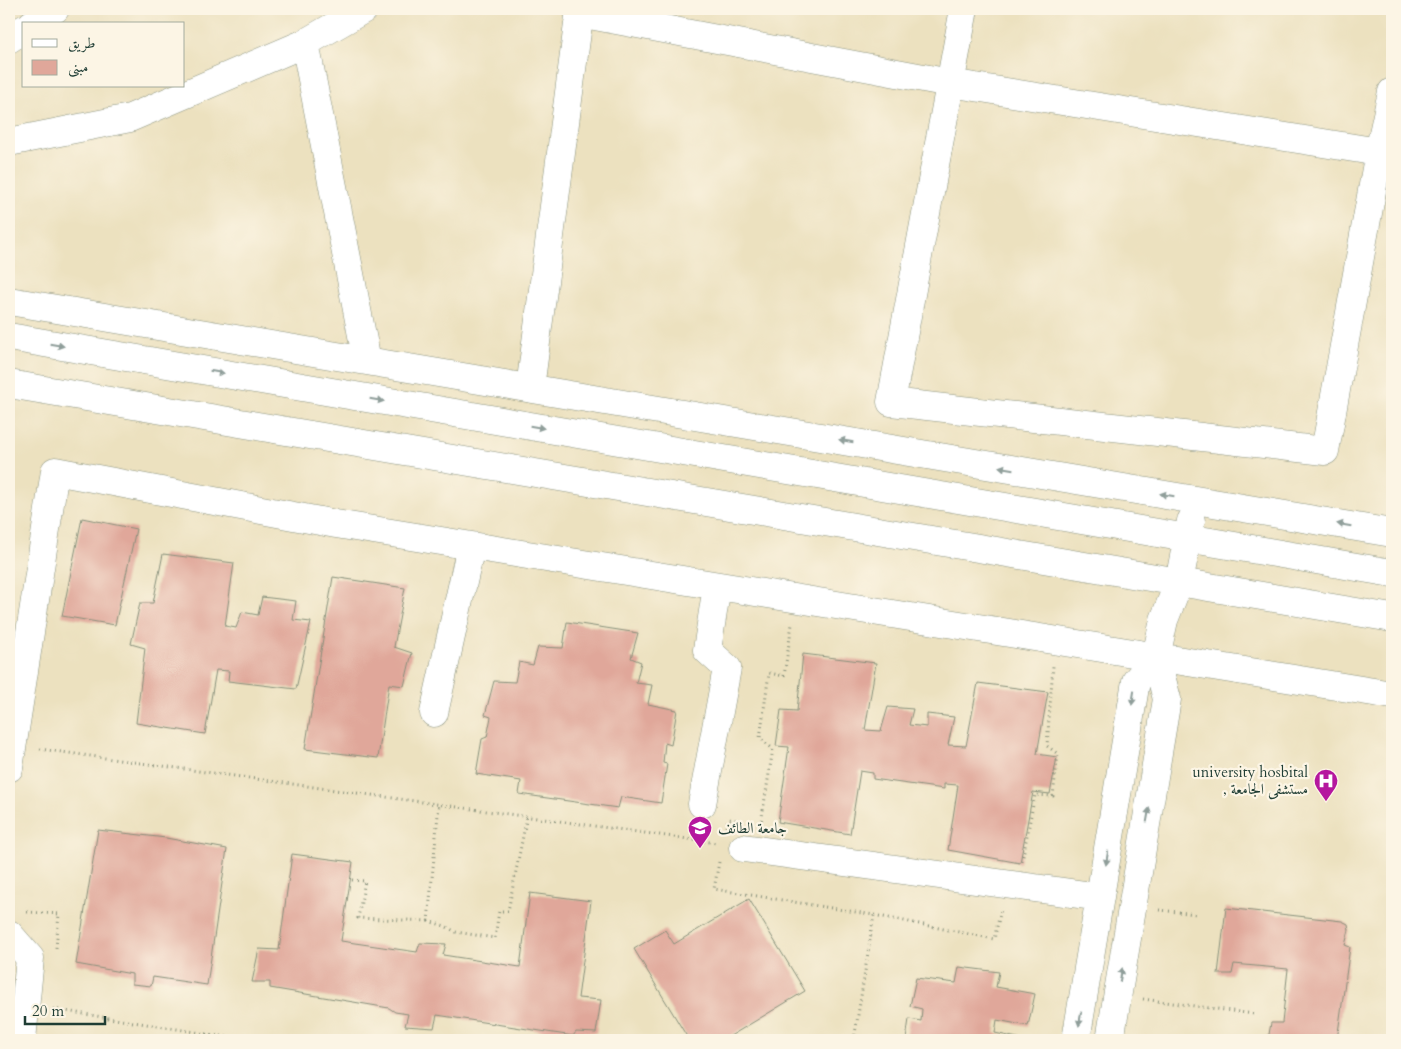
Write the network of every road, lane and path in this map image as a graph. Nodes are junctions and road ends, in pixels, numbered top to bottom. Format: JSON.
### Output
{"nodes":[{"id":1,"x":55,"y":9,"type":"edge"},
{"id":2,"x":364,"y":9,"type":"edge"},
{"id":3,"x":964,"y":9,"type":"edge"},
{"id":4,"x":580,"y":11,"type":"edge"},
{"id":5,"x":35,"y":22,"type":"edge"},
{"id":6,"x":22,"y":30,"type":"edge"},
{"id":7,"x":9,"y":39,"type":"edge"},
{"id":8,"x":305,"y":43,"type":"junction"},
{"id":9,"x":950,"y":83,"type":"junction"},
{"id":10,"x":1392,"y":92,"type":"edge"},
{"id":11,"x":1385,"y":136,"type":"edge"},
{"id":12,"x":9,"y":142,"type":"edge"},
{"id":13,"x":9,"y":300,"type":"edge"},
{"id":14,"x":9,"y":337,"type":"edge"},
{"id":15,"x":367,"y":361,"type":"junction"},
{"id":16,"x":9,"y":384,"type":"edge"},
{"id":17,"x":530,"y":388,"type":"junction"},
{"id":18,"x":1196,"y":500,"type":"junction"},
{"id":19,"x":1392,"y":533,"type":"edge"},
{"id":20,"x":1188,"y":538,"type":"junction"},
{"id":21,"x":471,"y":546,"type":"junction"},
{"id":22,"x":1392,"y":573,"type":"edge"},
{"id":23,"x":1179,"y":582,"type":"junction"},
{"id":24,"x":717,"y":586,"type":"junction"},
{"id":25,"x":1392,"y":618,"type":"edge"},
{"id":26,"x":793,"y":622,"type":"dead end"},
{"id":27,"x":17,"y":656,"type":"edge"},
{"id":28,"x":1156,"y":657,"type":"junction"},
{"id":29,"x":1054,"y":659,"type":"dead end"},
{"id":30,"x":1392,"y":695,"type":"edge"},
{"id":31,"x":434,"y":713,"type":"dead end"},
{"id":32,"x":10,"y":757,"type":"edge"},
{"id":33,"x":439,"y":804,"type":"junction"},
{"id":34,"x":702,"y":804,"type":"dead end"},
{"id":35,"x":527,"y":816,"type":"junction"},
{"id":36,"x":745,"y":821,"type":"dead end"},
{"id":37,"x":753,"y":822,"type":"dead end"},
{"id":38,"x":761,"y":823,"type":"junction"},
{"id":39,"x":771,"y":825,"type":"dead end"},
{"id":40,"x":730,"y":842,"type":"junction"},
{"id":41,"x":719,"y":861,"type":"dead end"},
{"id":42,"x":1020,"y":868,"type":"dead end"},
{"id":43,"x":352,"y":880,"type":"dead end"},
{"id":44,"x":1100,"y":897,"type":"junction"},
{"id":45,"x":1001,"y":910,"type":"dead end"},
{"id":46,"x":1158,"y":910,"type":"dead end"},
{"id":47,"x":1198,"y":914,"type":"dead end"},
{"id":48,"x":874,"y":915,"type":"junction"},
{"id":49,"x":428,"y":921,"type":"junction"},
{"id":50,"x":9,"y":934,"type":"edge"},
{"id":51,"x":1142,"y":999,"type":"dead end"},
{"id":52,"x":50,"y":1009,"type":"dead end"},
{"id":53,"x":1254,"y":1014,"type":"dead end"},
{"id":54,"x":1392,"y":1016,"type":"edge"},
{"id":55,"x":22,"y":1040,"type":"edge"},
{"id":56,"x":245,"y":1040,"type":"edge"},
{"id":57,"x":854,"y":1040,"type":"edge"},
{"id":58,"x":1076,"y":1040,"type":"edge"},
{"id":59,"x":1110,"y":1040,"type":"edge"},
{"id":60,"x":1388,"y":1040,"type":"edge"}],
"edges":[{"from":1,"to":5,"type":"street"},
{"from":2,"to":8,"type":"street"},
{"from":3,"to":9,"type":"street"},
{"from":4,"to":9,"type":"street"},
{"from":4,"to":17,"type":"street"},
{"from":6,"to":7,"type":"street"},
{"from":8,"to":12,"type":"street"},
{"from":8,"to":15,"type":"street"},
{"from":9,"to":11,"type":"street"},
{"from":9,"to":11,"type":"street"},
{"from":10,"to":11,"type":"street"},
{"from":13,"to":15,"type":"street"},
{"from":14,"to":20,"type":"street","one_way":true},
{"from":15,"to":17,"type":"street"},
{"from":16,"to":23,"type":"street"},
{"from":18,"to":17,"type":"street","one_way":true},
{"from":19,"to":18,"type":"street","one_way":true},
{"from":18,"to":20,"type":"street"},
{"from":20,"to":22,"type":"street"},
{"from":20,"to":23,"type":"street"},
{"from":21,"to":24,"type":"street"},
{"from":21,"to":27,"type":"street"},
{"from":21,"to":31,"type":"street"},
{"from":23,"to":25,"type":"street"},
{"from":23,"to":28,"type":"street"},
{"from":24,"to":28,"type":"street"},
{"from":24,"to":34,"type":"street"},
{"from":26,"to":38,"type":"path"},
{"from":27,"to":32,"type":"street"},
{"from":28,"to":30,"type":"street"},
{"from":28,"to":44,"type":"street","one_way":true},
{"from":59,"to":28,"type":"street","one_way":true},
{"from":29,"to":42,"type":"path"},
{"from":32,"to":33,"type":"path"},
{"from":33,"to":35,"type":"path"},
{"from":33,"to":49,"type":"path"},
{"from":35,"to":40,"type":"path"},
{"from":35,"to":49,"type":"path"},
{"from":36,"to":40,"type":"path"},
{"from":37,"to":38,"type":"path"},
{"from":38,"to":39,"type":"path"},
{"from":40,"to":44,"type":"street"},
{"from":41,"to":48,"type":"path"},
{"from":43,"to":49,"type":"path"},
{"from":44,"to":58,"type":"street","one_way":true},
{"from":45,"to":48,"type":"path"},
{"from":46,"to":47,"type":"path"},
{"from":48,"to":57,"type":"path"},
{"from":50,"to":55,"type":"street"},
{"from":51,"to":53,"type":"path"},
{"from":52,"to":56,"type":"path"},
{"from":54,"to":60,"type":"path"}]}
